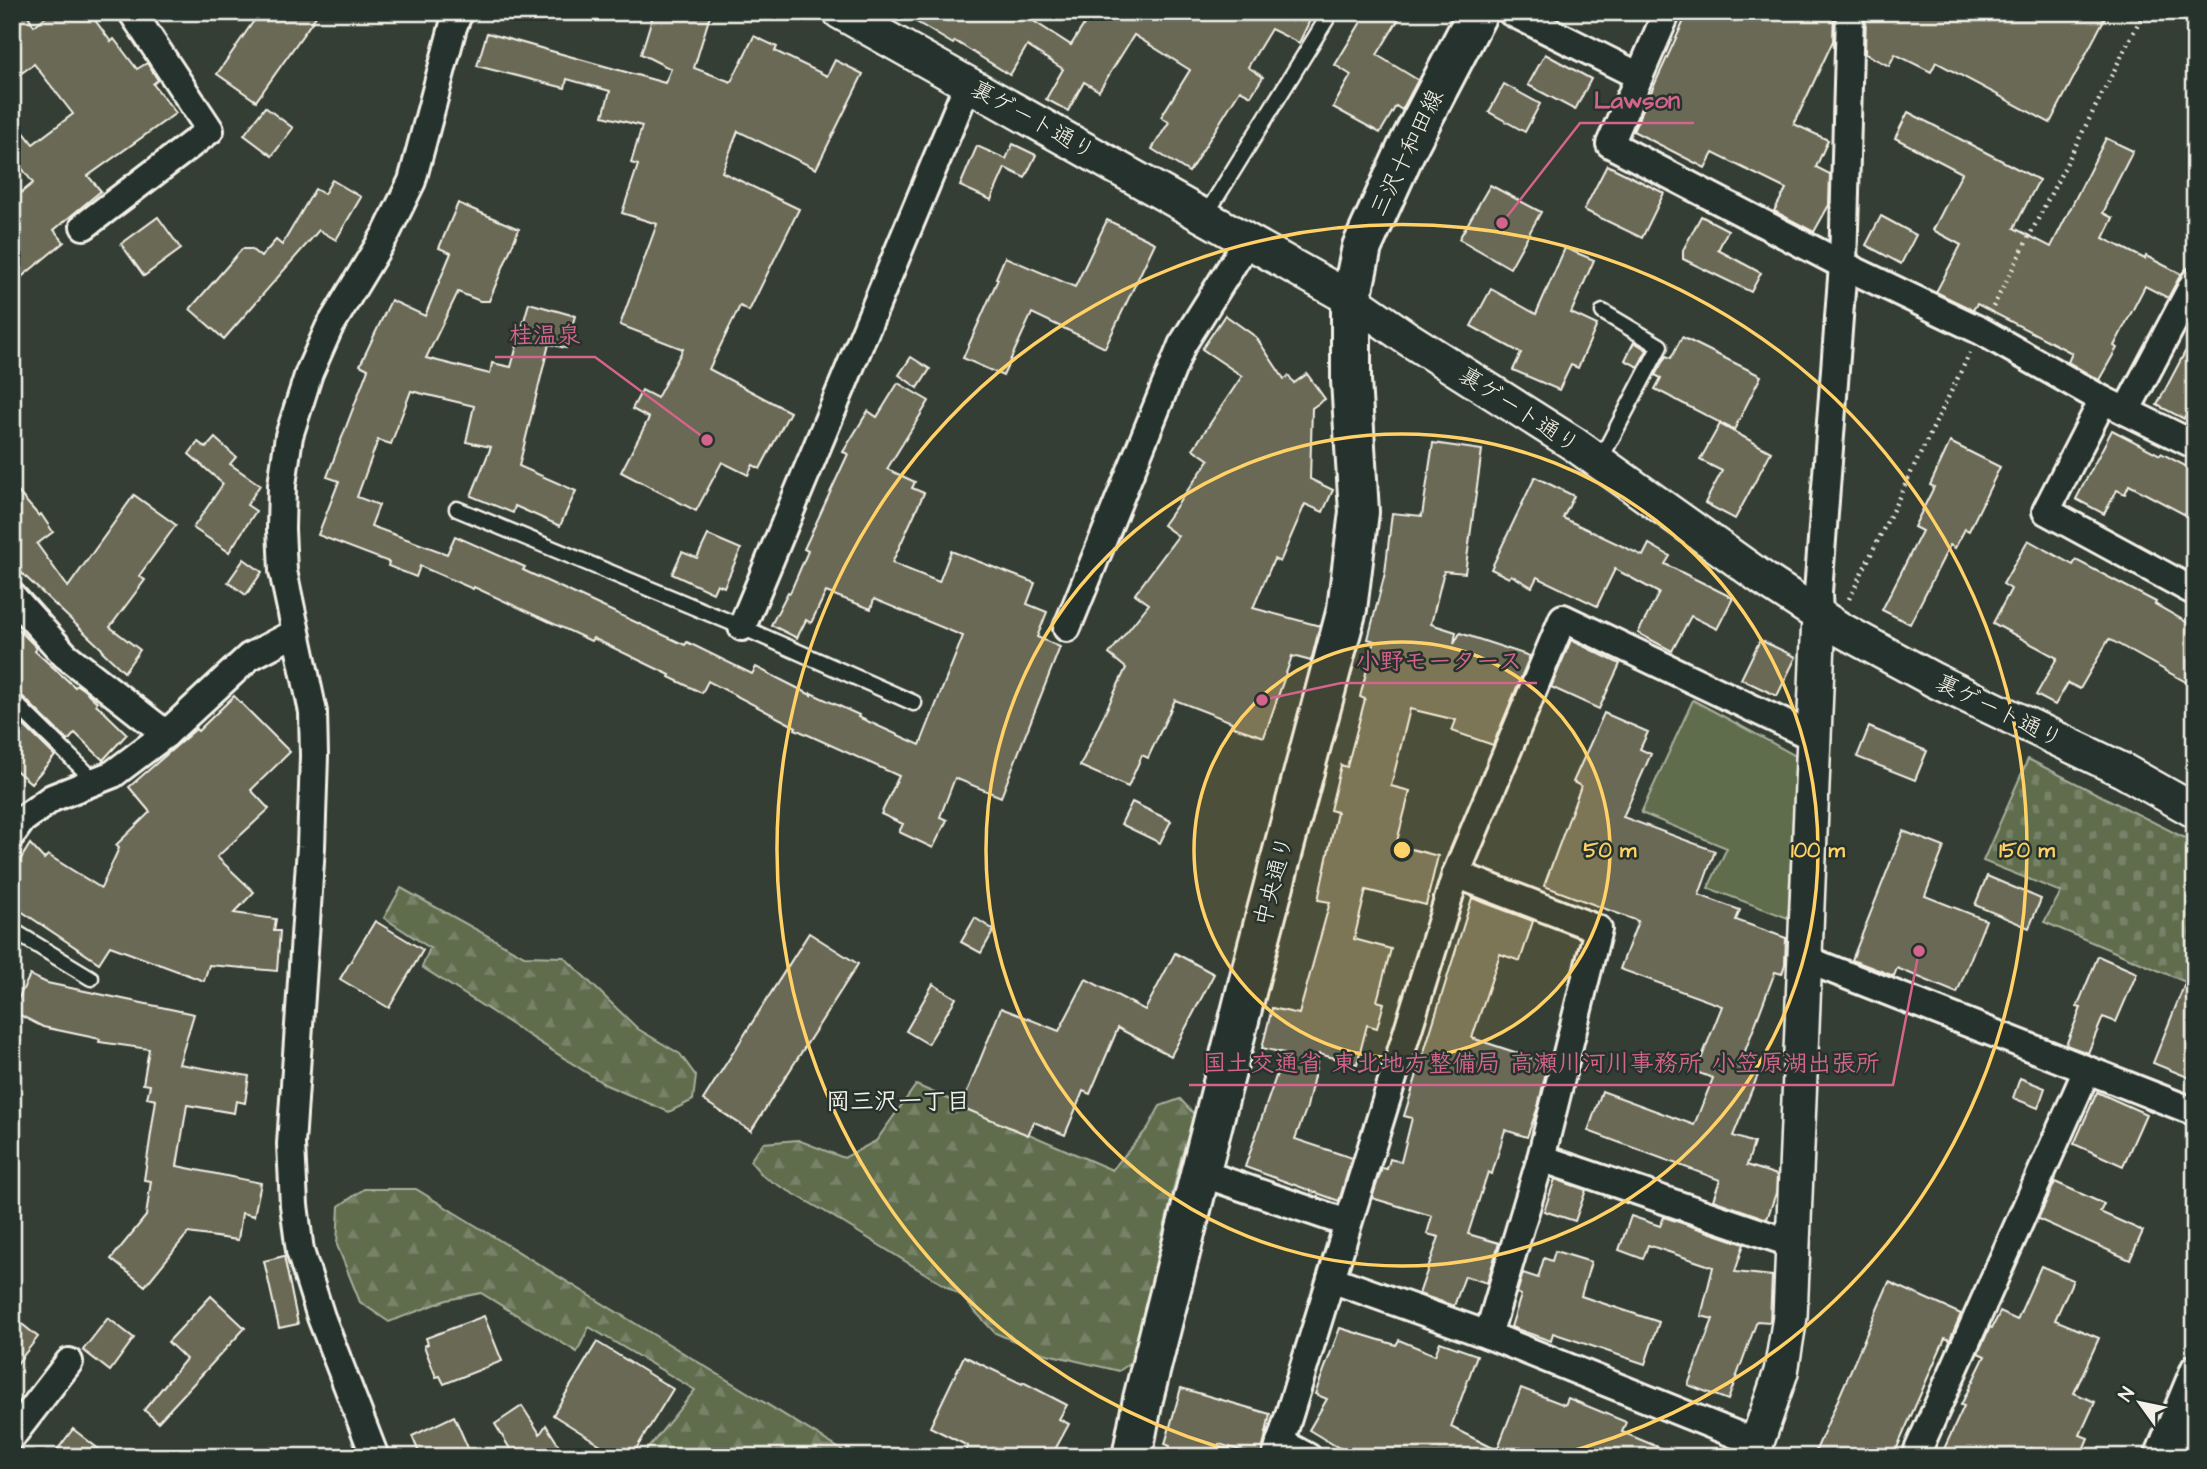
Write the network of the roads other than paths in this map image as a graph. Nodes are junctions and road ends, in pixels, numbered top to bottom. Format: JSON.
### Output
{"nodes":[{"id":1,"x":132,"y":12,"type":"edge"},
{"id":2,"x":459,"y":12,"type":"edge"},
{"id":3,"x":841,"y":12,"type":"edge"},
{"id":4,"x":1331,"y":12,"type":"edge"},
{"id":5,"x":1478,"y":12,"type":"edge"},
{"id":6,"x":1511,"y":12,"type":"edge"},
{"id":7,"x":1667,"y":12,"type":"edge"},
{"id":8,"x":1850,"y":12,"type":"edge"},
{"id":9,"x":1639,"y":76,"type":"junction"},
{"id":10,"x":968,"y":84,"type":"junction"},
{"id":11,"x":1205,"y":216,"type":"junction"},
{"id":12,"x":84,"y":226,"type":"dead end"},
{"id":13,"x":1248,"y":240,"type":"junction"},
{"id":14,"x":1843,"y":265,"type":"junction"},
{"id":15,"x":2195,"y":281,"type":"edge"},
{"id":16,"x":1351,"y":299,"type":"junction"},
{"id":17,"x":1603,"y":312,"type":"dead end"},
{"id":18,"x":2115,"y":406,"type":"junction"},
{"id":19,"x":2195,"y":445,"type":"edge"},
{"id":20,"x":1598,"y":462,"type":"junction"},
{"id":21,"x":457,"y":509,"type":"dead end"},
{"id":22,"x":2195,"y":592,"type":"edge"},
{"id":23,"x":12,"y":596,"type":"edge"},
{"id":24,"x":1819,"y":616,"type":"junction"},
{"id":25,"x":742,"y":626,"type":"junction"},
{"id":26,"x":1067,"y":628,"type":"dead end"},
{"id":27,"x":295,"y":633,"type":"junction"},
{"id":28,"x":12,"y":701,"type":"edge"},
{"id":29,"x":914,"y":703,"type":"dead end"},
{"id":30,"x":166,"y":734,"type":"junction"},
{"id":31,"x":1813,"y":737,"type":"junction"},
{"id":32,"x":94,"y":782,"type":"junction"},
{"id":33,"x":2195,"y":811,"type":"edge"},
{"id":34,"x":12,"y":834,"type":"edge"},
{"id":35,"x":1456,"y":874,"type":"junction"},
{"id":36,"x":12,"y":930,"type":"edge"},
{"id":37,"x":1805,"y":959,"type":"junction"},
{"id":38,"x":91,"y":978,"type":"dead end"},
{"id":39,"x":2087,"y":1070,"type":"junction"},
{"id":40,"x":2195,"y":1112,"type":"edge"},
{"id":41,"x":1541,"y":1158,"type":"junction"},
{"id":42,"x":1201,"y":1174,"type":"junction"},
{"id":43,"x":1348,"y":1223,"type":"junction"},
{"id":44,"x":1793,"y":1244,"type":"junction"},
{"id":45,"x":1331,"y":1279,"type":"junction"},
{"id":46,"x":1488,"y":1335,"type":"junction"},
{"id":47,"x":69,"y":1362,"type":"dead end"},
{"id":48,"x":2195,"y":1368,"type":"edge"},
{"id":49,"x":2169,"y":1429,"type":"junction"},
{"id":50,"x":12,"y":1436,"type":"edge"},
{"id":51,"x":2195,"y":1441,"type":"edge"},
{"id":52,"x":1278,"y":1450,"type":"edge"},
{"id":53,"x":1755,"y":1450,"type":"edge"},
{"id":54,"x":374,"y":1457,"type":"edge"},
{"id":55,"x":1132,"y":1457,"type":"edge"},
{"id":56,"x":1308,"y":1457,"type":"edge"},
{"id":57,"x":1915,"y":1457,"type":"edge"},
{"id":58,"x":2158,"y":1457,"type":"edge"}],
"edges":[{"from":1,"to":12,"type":"street"},
{"from":2,"to":27,"type":"street"},
{"from":3,"to":10,"type":"street","name":"裏ゲート通り"},
{"from":4,"to":11,"type":"lane"},
{"from":5,"to":16,"type":"main road","name":"三沢十和田線"},
{"from":6,"to":9,"type":"street"},
{"from":7,"to":9,"type":"street"},
{"from":8,"to":14,"type":"street"},
{"from":9,"to":14,"type":"street"},
{"from":10,"to":11,"type":"street","name":"裏ゲート通り"},
{"from":10,"to":25,"type":"street"},
{"from":11,"to":13,"type":"street","name":"裏ゲート通り"},
{"from":13,"to":16,"type":"street","name":"裏ゲート通り"},
{"from":13,"to":26,"type":"street"},
{"from":14,"to":18,"type":"street"},
{"from":14,"to":24,"type":"street"},
{"from":15,"to":18,"type":"street"},
{"from":16,"to":20,"type":"street","name":"裏ゲート通り"},
{"from":16,"to":42,"type":"main road","name":"中央通り"},
{"from":17,"to":20,"type":"lane"},
{"from":18,"to":19,"type":"street"},
{"from":18,"to":22,"type":"street"},
{"from":20,"to":24,"type":"street","name":"裏ゲート通り"},
{"from":21,"to":25,"type":"lane"},
{"from":23,"to":30,"type":"street"},
{"from":24,"to":31,"type":"street"},
{"from":24,"to":33,"type":"street","name":"裏ゲート通り"},
{"from":25,"to":29,"type":"lane"},
{"from":27,"to":30,"type":"street"},
{"from":27,"to":54,"type":"street"},
{"from":28,"to":32,"type":"lane"},
{"from":30,"to":32,"type":"street"},
{"from":31,"to":35,"type":"street"},
{"from":31,"to":37,"type":"street"},
{"from":32,"to":34,"type":"street"},
{"from":35,"to":41,"type":"street"},
{"from":35,"to":43,"type":"street"},
{"from":36,"to":38,"type":"lane"},
{"from":37,"to":39,"type":"street"},
{"from":37,"to":44,"type":"street"},
{"from":39,"to":40,"type":"street"},
{"from":39,"to":57,"type":"street"},
{"from":41,"to":44,"type":"street"},
{"from":41,"to":46,"type":"street"},
{"from":42,"to":43,"type":"street"},
{"from":42,"to":55,"type":"main road","name":"中央通り"},
{"from":43,"to":45,"type":"street"},
{"from":44,"to":53,"type":"street"},
{"from":45,"to":46,"type":"street"},
{"from":45,"to":52,"type":"street"},
{"from":46,"to":53,"type":"street"},
{"from":47,"to":50,"type":"street"},
{"from":48,"to":49,"type":"street"},
{"from":49,"to":51,"type":"street"},
{"from":49,"to":58,"type":"street"},
{"from":52,"to":56,"type":"street"}]}
